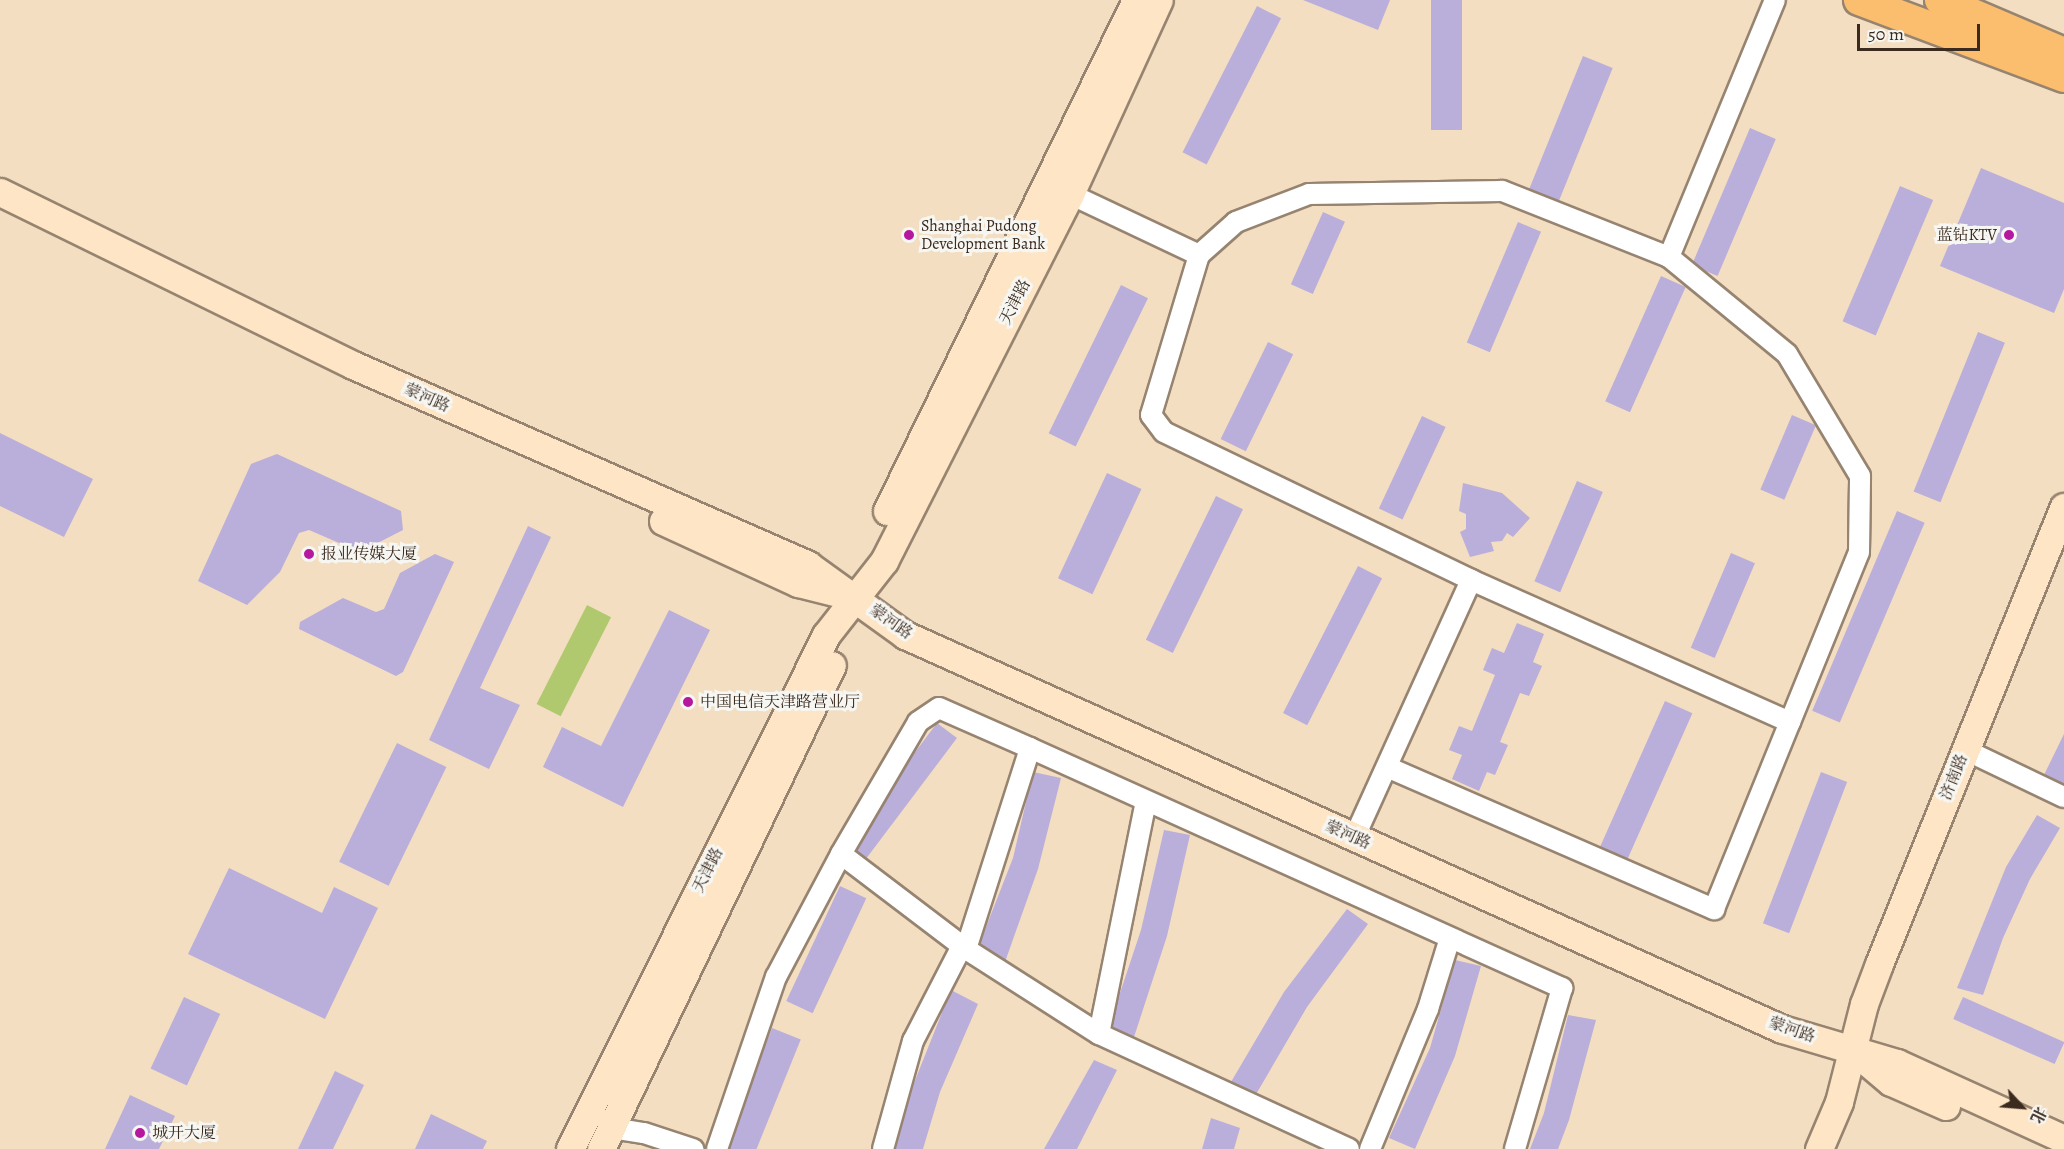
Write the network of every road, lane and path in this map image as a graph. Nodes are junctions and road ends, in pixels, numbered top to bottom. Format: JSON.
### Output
{"nodes":[{"id":1,"x":1137,"y":0,"type":"edge"},
{"id":2,"x":1159,"y":0,"type":"edge"},
{"id":3,"x":1775,"y":0,"type":"edge"},
{"id":4,"x":1859,"y":0,"type":"edge"},
{"id":5,"x":1940,"y":0,"type":"edge"},
{"id":6,"x":2064,"y":53,"type":"edge"},
{"id":7,"x":2064,"y":77,"type":"edge"},
{"id":8,"x":0,"y":192,"type":"edge"},
{"id":9,"x":1070,"y":194,"type":"junction"},
{"id":10,"x":0,"y":208,"type":"edge"},
{"id":11,"x":1199,"y":255,"type":"junction"},
{"id":12,"x":1669,"y":257,"type":"junction"},
{"id":13,"x":2064,"y":507,"type":"edge"},
{"id":14,"x":2064,"y":527,"type":"edge"},
{"id":15,"x":1470,"y":580,"type":"junction"},
{"id":16,"x":856,"y":597,"type":"junction"},
{"id":17,"x":1790,"y":722,"type":"junction"},
{"id":18,"x":1030,"y":748,"type":"junction"},
{"id":19,"x":1972,"y":753,"type":"junction"},
{"id":20,"x":1387,"y":767,"type":"junction"},
{"id":21,"x":2064,"y":796,"type":"edge"},
{"id":22,"x":1146,"y":801,"type":"junction"},
{"id":23,"x":1360,"y":825,"type":"junction"},
{"id":24,"x":841,"y":854,"type":"junction"},
{"id":25,"x":1450,"y":938,"type":"junction"},
{"id":26,"x":964,"y":947,"type":"junction"},
{"id":27,"x":1099,"y":1034,"type":"junction"},
{"id":28,"x":1851,"y":1049,"type":"junction"},
{"id":29,"x":607,"y":1138,"type":"edge"},
{"id":30,"x":2064,"y":1139,"type":"edge"},
{"id":31,"x":570,"y":1149,"type":"edge"},
{"id":32,"x":693,"y":1149,"type":"edge"},
{"id":33,"x":717,"y":1149,"type":"edge"},
{"id":34,"x":883,"y":1149,"type":"edge"},
{"id":35,"x":1349,"y":1149,"type":"edge"},
{"id":36,"x":1370,"y":1149,"type":"edge"},
{"id":37,"x":1515,"y":1149,"type":"edge"},
{"id":38,"x":1801,"y":1149,"type":"edge"},
{"id":39,"x":1819,"y":1149,"type":"edge"},
{"id":40,"x":2046,"y":1149,"type":"edge"}],
"edges":[{"from":1,"to":16,"type":"street","name":"天津路"},
{"from":2,"to":9,"type":"street","name":"天津路"},
{"from":3,"to":12,"type":"street"},
{"from":4,"to":7,"type":"main road"},
{"from":5,"to":6,"type":"main road"},
{"from":8,"to":16,"type":"street","name":"蒙河路"},
{"from":9,"to":11,"type":"street"},
{"from":9,"to":16,"type":"street","name":"天津路"},
{"from":10,"to":16,"type":"street","name":"蒙河路"},
{"from":11,"to":12,"type":"street"},
{"from":11,"to":15,"type":"street"},
{"from":12,"to":17,"type":"street"},
{"from":13,"to":28,"type":"street","name":"济南路"},
{"from":14,"to":19,"type":"street","name":"济南路"},
{"from":15,"to":17,"type":"street"},
{"from":15,"to":20,"type":"street"},
{"from":16,"to":23,"type":"street","name":"蒙河路"},
{"from":16,"to":28,"type":"street","name":"蒙河路"},
{"from":16,"to":29,"type":"street","name":"天津路"},
{"from":16,"to":31,"type":"street","name":"天津路"},
{"from":17,"to":20,"type":"street"},
{"from":18,"to":22,"type":"street"},
{"from":18,"to":24,"type":"street"},
{"from":18,"to":26,"type":"street"},
{"from":19,"to":21,"type":"street"},
{"from":19,"to":28,"type":"street","name":"济南路"},
{"from":20,"to":23,"type":"street"},
{"from":22,"to":25,"type":"street"},
{"from":22,"to":27,"type":"street"},
{"from":23,"to":28,"type":"street","name":"蒙河路"},
{"from":24,"to":26,"type":"street"},
{"from":24,"to":33,"type":"street"},
{"from":25,"to":36,"type":"street"},
{"from":25,"to":37,"type":"street"},
{"from":26,"to":27,"type":"street"},
{"from":26,"to":34,"type":"street"},
{"from":27,"to":35,"type":"street"},
{"from":28,"to":30,"type":"street","name":"蒙河路"},
{"from":28,"to":38,"type":"street","name":"济南路"},
{"from":28,"to":39,"type":"street","name":"济南路"},
{"from":28,"to":40,"type":"street","name":"蒙河路"},
{"from":29,"to":32,"type":"street"}]}
